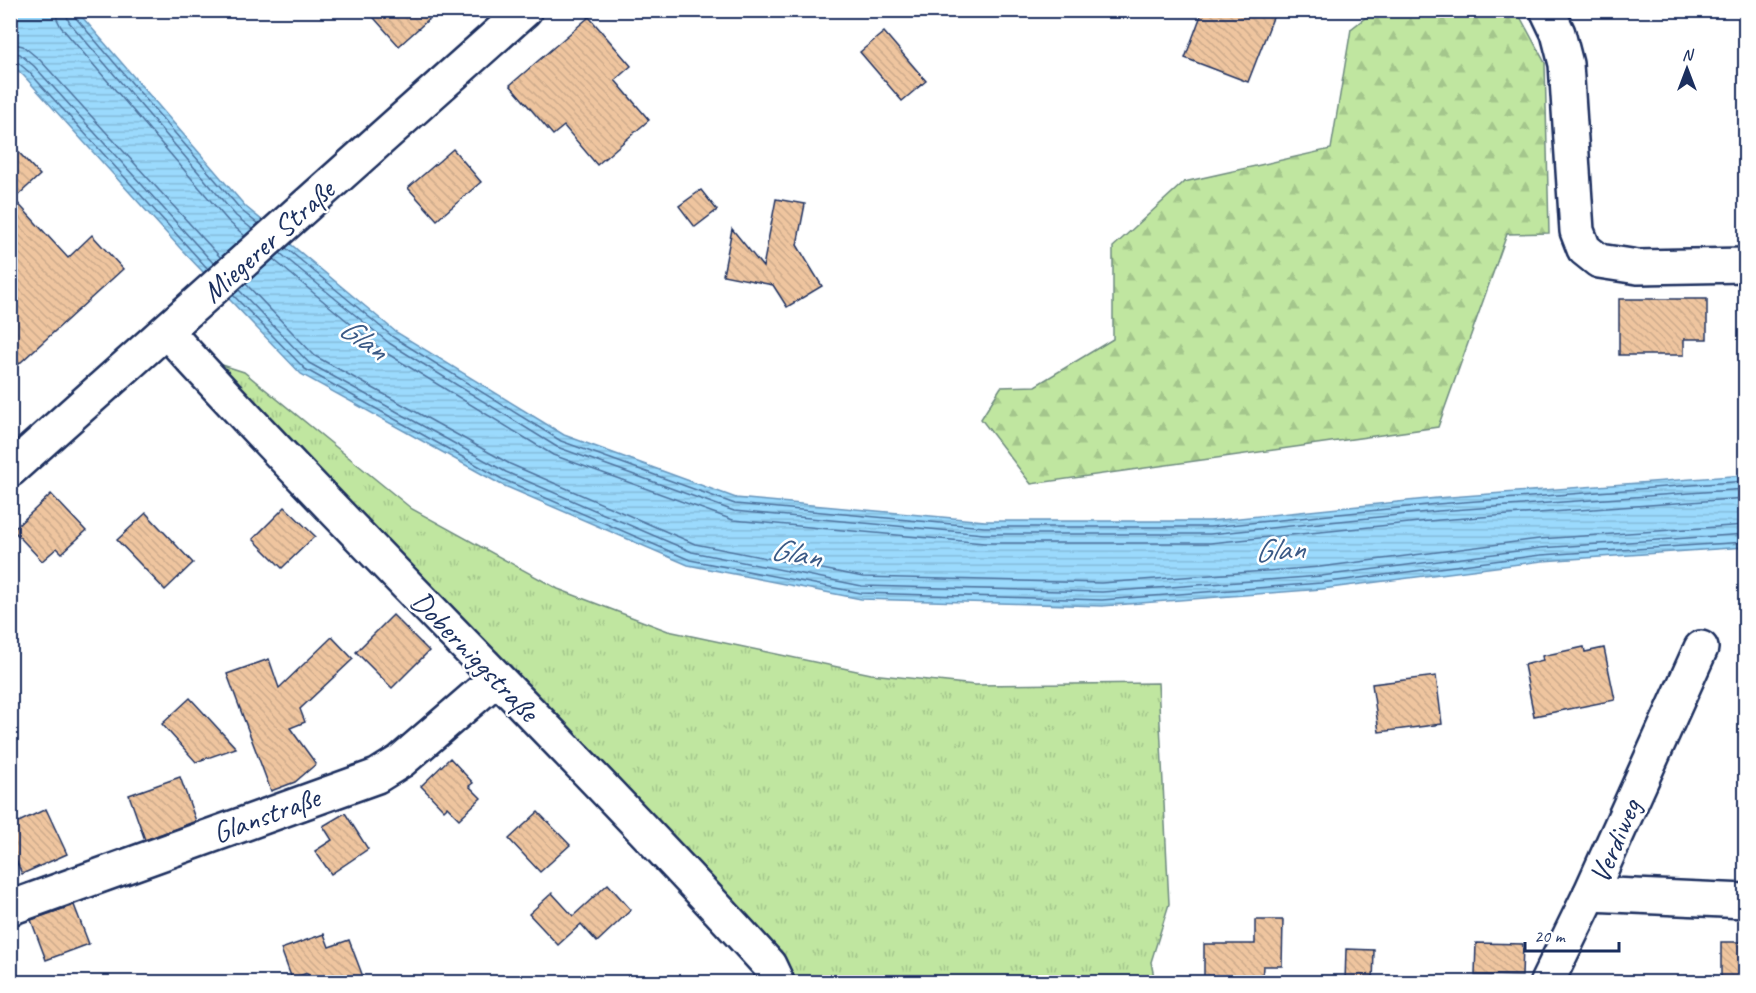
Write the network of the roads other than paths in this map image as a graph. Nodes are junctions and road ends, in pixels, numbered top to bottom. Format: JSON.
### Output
{"nodes":[{"id":1,"x":525,"y":10,"type":"edge"},
{"id":2,"x":1547,"y":10,"type":"edge"},
{"id":3,"x":1746,"y":265,"type":"edge"},
{"id":4,"x":172,"y":327,"type":"junction"},
{"id":5,"x":10,"y":470,"type":"edge"},
{"id":6,"x":1701,"y":648,"type":"dead end"},
{"id":7,"x":496,"y":679,"type":"junction"},
{"id":8,"x":1590,"y":894,"type":"junction"},
{"id":9,"x":1746,"y":901,"type":"edge"},
{"id":10,"x":10,"y":908,"type":"edge"},
{"id":11,"x":777,"y":982,"type":"edge"},
{"id":12,"x":1546,"y":982,"type":"edge"}],
"edges":[{"from":1,"to":4,"type":"street","name":"Miegerer Straße"},
{"from":2,"to":3,"type":"street"},
{"from":4,"to":5,"type":"street","name":"Miegerer Straße"},
{"from":4,"to":7,"type":"street","name":"Doberniggstraße"},
{"from":6,"to":8,"type":"street","name":"Verdiweg"},
{"from":7,"to":10,"type":"street","name":"Glanstraße"},
{"from":7,"to":11,"type":"street","name":"Doberniggstraße"},
{"from":8,"to":9,"type":"street","name":"Verdiweg"},
{"from":8,"to":12,"type":"street"}]}
